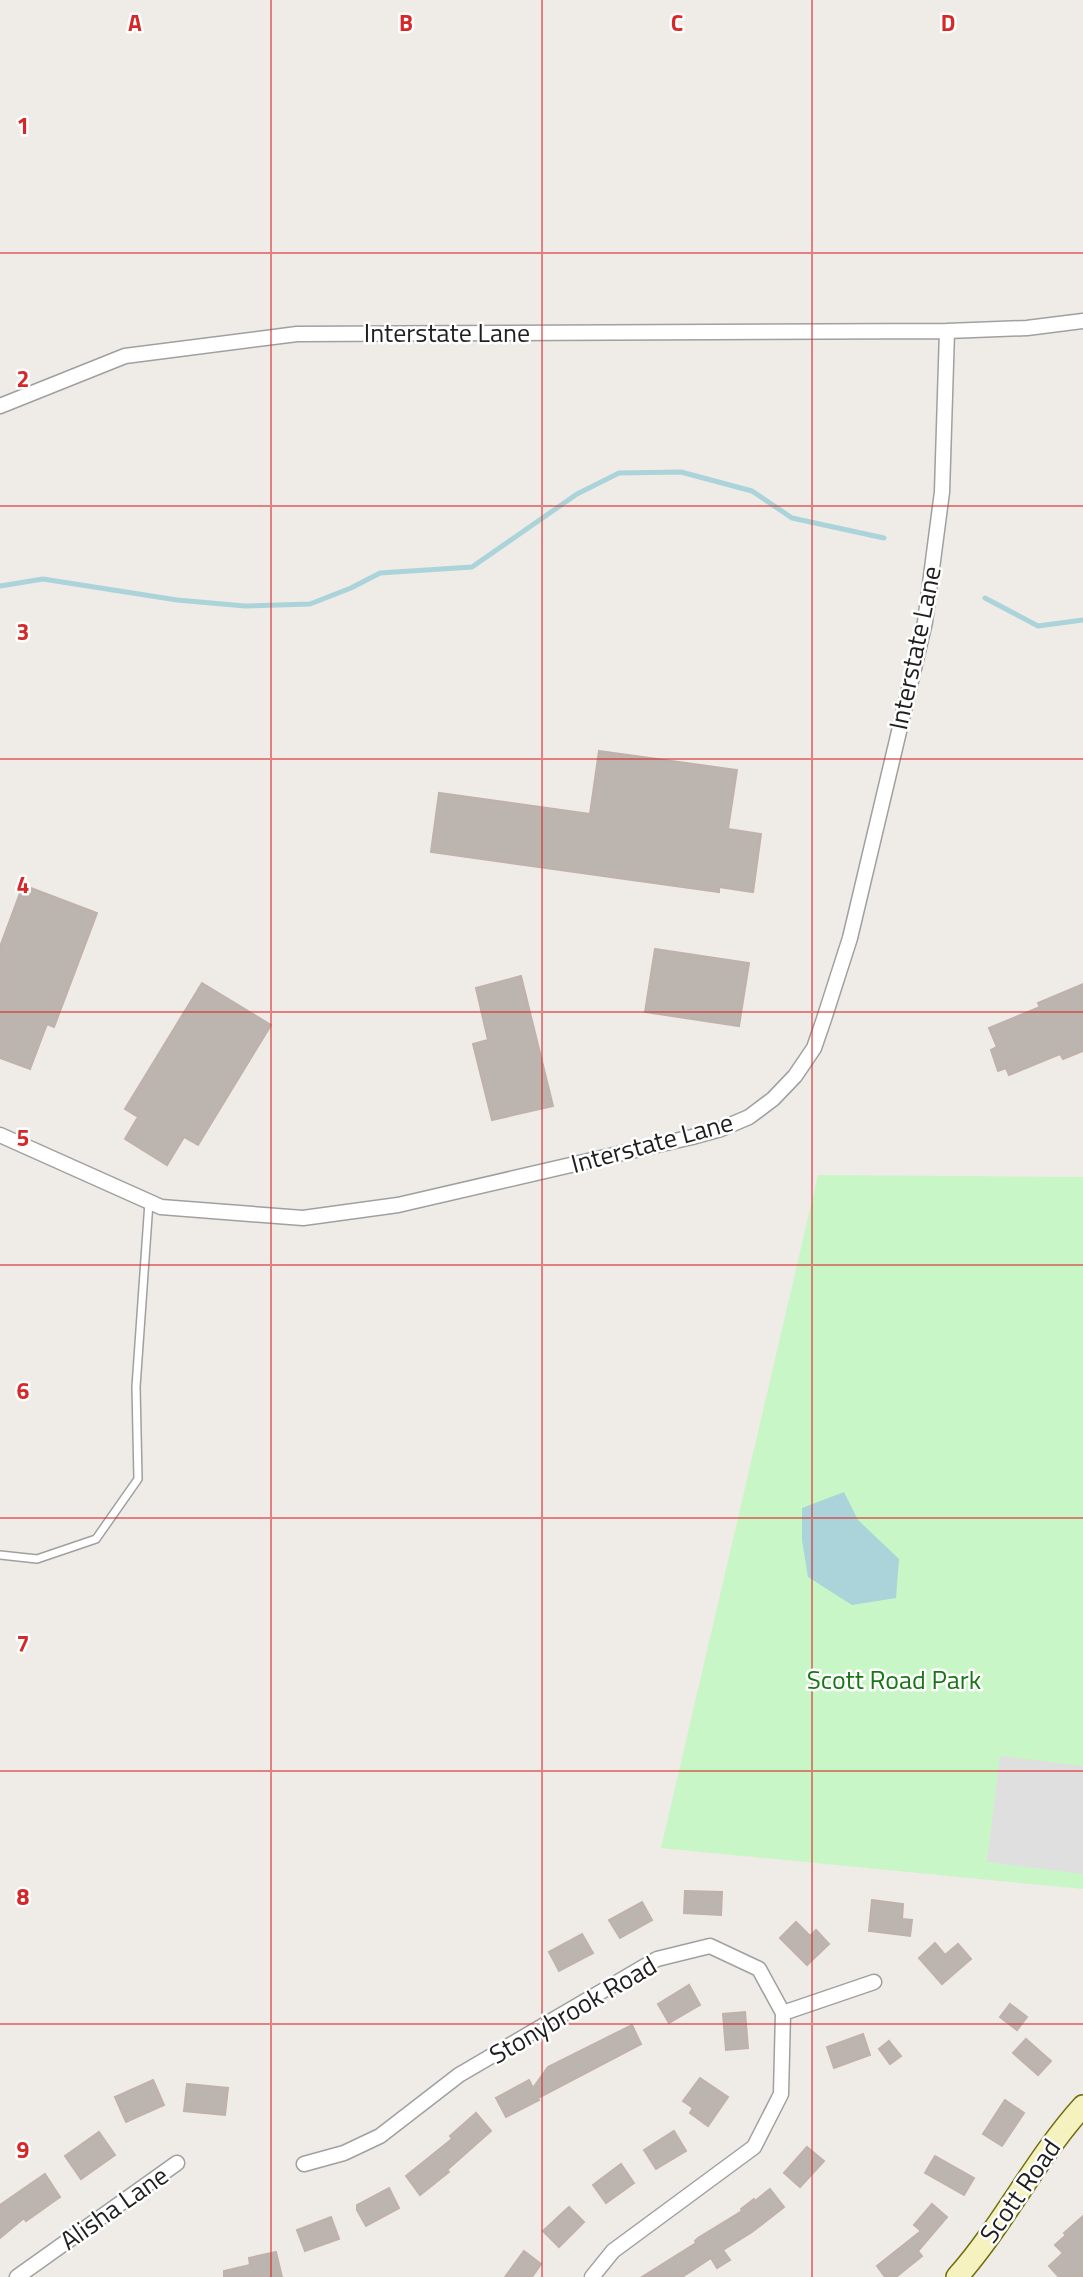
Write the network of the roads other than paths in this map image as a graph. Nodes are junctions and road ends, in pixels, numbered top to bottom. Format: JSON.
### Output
{"nodes":[{"id":1,"x":1083,"y":321,"type":"edge"},
{"id":2,"x":947,"y":331,"type":"junction"},
{"id":3,"x":0,"y":406,"type":"edge"},
{"id":4,"x":0,"y":1135,"type":"edge"},
{"id":5,"x":149,"y":1201,"type":"junction"},
{"id":6,"x":0,"y":1555,"type":"edge"},
{"id":7,"x":874,"y":1982,"type":"dead end"},
{"id":8,"x":783,"y":2012,"type":"junction"},
{"id":9,"x":1083,"y":2106,"type":"edge"},
{"id":10,"x":177,"y":2163,"type":"dead end"},
{"id":11,"x":304,"y":2164,"type":"dead end"},
{"id":12,"x":17,"y":2277,"type":"edge"},
{"id":13,"x":592,"y":2277,"type":"edge"},
{"id":14,"x":957,"y":2277,"type":"edge"}],
"edges":[{"from":1,"to":2,"type":"street","name":"Interstate Lane"},
{"from":2,"to":3,"type":"street","name":"Interstate Lane"},
{"from":2,"to":5,"type":"street","name":"Interstate Lane"},
{"from":4,"to":5,"type":"street","name":"Interstate Lane"},
{"from":5,"to":6,"type":"lane"},
{"from":7,"to":8,"type":"street"},
{"from":8,"to":11,"type":"street","name":"Stonybrook Road"},
{"from":8,"to":13,"type":"street"},
{"from":9,"to":14,"type":"main road","name":"Scott Road"},
{"from":10,"to":12,"type":"street","name":"Alisha Lane"}]}
